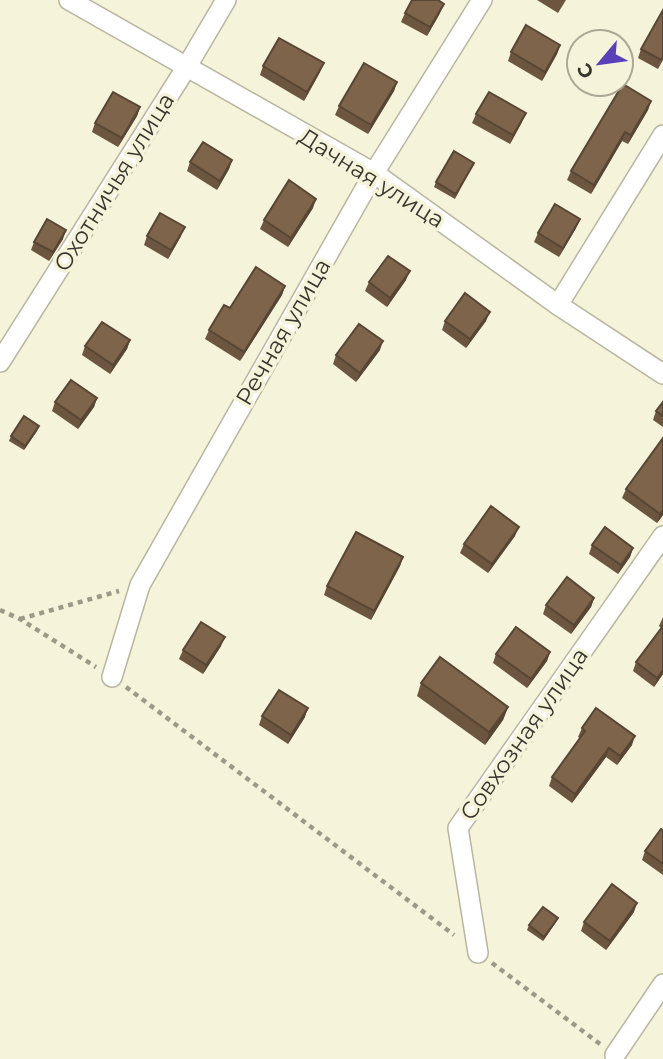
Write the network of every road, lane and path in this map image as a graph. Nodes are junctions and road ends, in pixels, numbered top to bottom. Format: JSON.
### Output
{"nodes":[{"id":1,"x":69,"y":0,"type":"edge"},
{"id":2,"x":226,"y":0,"type":"edge"},
{"id":3,"x":482,"y":0,"type":"edge"},
{"id":4,"x":186,"y":68,"type":"junction"},
{"id":5,"x":663,"y":135,"type":"edge"},
{"id":6,"x":373,"y":173,"type":"junction"},
{"id":7,"x":558,"y":304,"type":"junction"},
{"id":8,"x":0,"y":362,"type":"edge"},
{"id":9,"x":663,"y":374,"type":"edge"},
{"id":10,"x":663,"y":536,"type":"edge"},
{"id":11,"x":140,"y":584,"type":"junction"},
{"id":12,"x":0,"y":610,"type":"edge"},
{"id":13,"x":20,"y":619,"type":"junction"},
{"id":14,"x":112,"y":677,"type":"junction"},
{"id":15,"x":478,"y":953,"type":"junction"},
{"id":16,"x":663,"y":984,"type":"edge"},
{"id":17,"x":615,"y":1055,"type":"joint"}],
"edges":[{"from":1,"to":4,"type":"street","name":"Дачная улица"},
{"from":2,"to":4,"type":"street","name":"Охотничья улица"},
{"from":3,"to":6,"type":"street","name":"Речная улица"},
{"from":4,"to":6,"type":"street","name":"Дачная улица"},
{"from":4,"to":8,"type":"street","name":"Охотничья улица"},
{"from":5,"to":7,"type":"street"},
{"from":6,"to":7,"type":"street","name":"Дачная улица"},
{"from":6,"to":11,"type":"street","name":"Речная улица"},
{"from":7,"to":9,"type":"street","name":"Дачная улица"},
{"from":10,"to":15,"type":"street","name":"Совхозная улица"},
{"from":11,"to":13,"type":"path"},
{"from":11,"to":14,"type":"street","name":"Речная улица"},
{"from":12,"to":13,"type":"path"},
{"from":13,"to":14,"type":"path"},
{"from":14,"to":15,"type":"path"},
{"from":15,"to":17,"type":"path"},
{"from":16,"to":17,"type":"street"}]}
